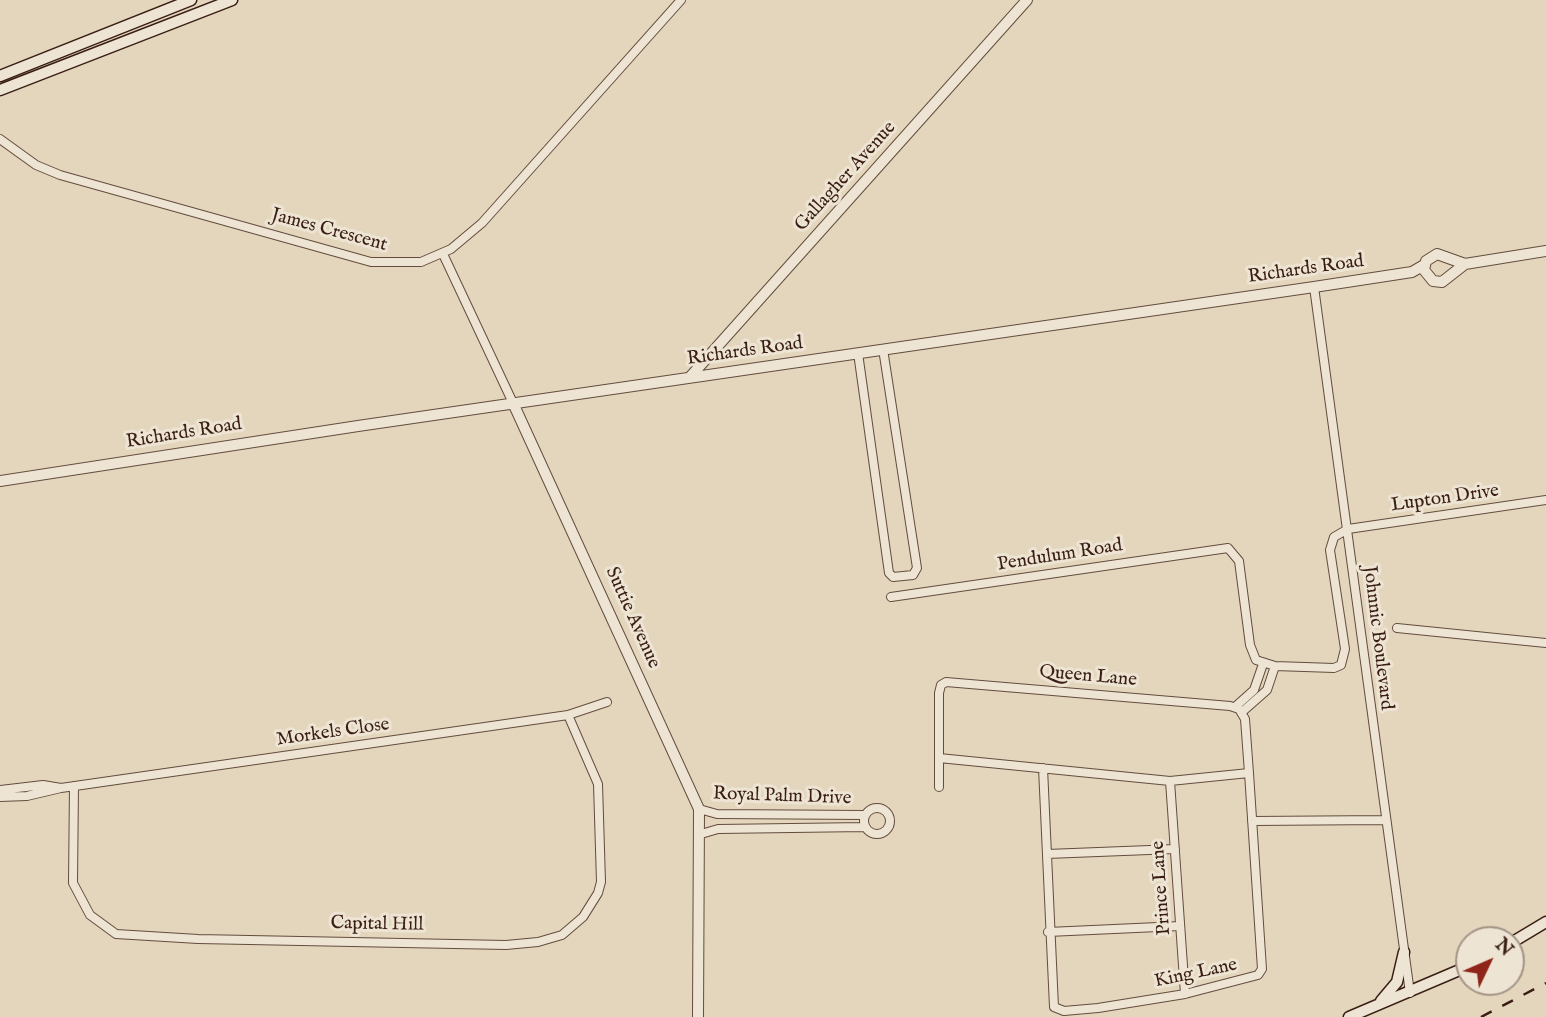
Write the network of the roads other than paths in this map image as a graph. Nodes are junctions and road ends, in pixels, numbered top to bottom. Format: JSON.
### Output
{"nodes":[{"id":1,"x":191,"y":0,"type":"edge"},
{"id":2,"x":232,"y":0,"type":"edge"},
{"id":3,"x":681,"y":0,"type":"edge"},
{"id":4,"x":1027,"y":0,"type":"edge"},
{"id":5,"x":0,"y":76,"type":"edge"},
{"id":6,"x":0,"y":90,"type":"edge"},
{"id":7,"x":0,"y":139,"type":"edge"},
{"id":8,"x":1546,"y":251,"type":"edge"},
{"id":9,"x":443,"y":254,"type":"junction"},
{"id":10,"x":1450,"y":259,"type":"junction"},
{"id":11,"x":1465,"y":264,"type":"junction"},
{"id":12,"x":1425,"y":270,"type":"junction"},
{"id":13,"x":1452,"y":272,"type":"junction"},
{"id":14,"x":1314,"y":287,"type":"junction"},
{"id":15,"x":883,"y":349,"type":"junction"},
{"id":16,"x":858,"y":353,"type":"junction"},
{"id":17,"x":690,"y":377,"type":"junction"},
{"id":18,"x":513,"y":403,"type":"junction"},
{"id":19,"x":0,"y":479,"type":"edge"},
{"id":20,"x":1546,"y":500,"type":"edge"},
{"id":21,"x":1348,"y":530,"type":"junction"},
{"id":22,"x":891,"y":597,"type":"dead end"},
{"id":23,"x":1397,"y":628,"type":"dead end"},
{"id":24,"x":1546,"y":643,"type":"edge"},
{"id":25,"x":1259,"y":662,"type":"junction"},
{"id":26,"x":1275,"y":666,"type":"junction"},
{"id":27,"x":607,"y":702,"type":"dead end"},
{"id":28,"x":1239,"y":709,"type":"junction"},
{"id":29,"x":568,"y":715,"type":"junction"},
{"id":30,"x":939,"y":758,"type":"junction"},
{"id":31,"x":1043,"y":768,"type":"junction"},
{"id":32,"x":1249,"y":773,"type":"junction"},
{"id":33,"x":1170,"y":781,"type":"junction"},
{"id":34,"x":74,"y":786,"type":"junction"},
{"id":35,"x":939,"y":787,"type":"dead end"},
{"id":36,"x":61,"y":788,"type":"junction"},
{"id":37,"x":0,"y":790,"type":"edge"},
{"id":38,"x":0,"y":797,"type":"edge"},
{"id":39,"x":699,"y":809,"type":"junction"},
{"id":40,"x":771,"y":814,"type":"junction"},
{"id":41,"x":865,"y":815,"type":"junction"},
{"id":42,"x":1386,"y":820,"type":"junction"},
{"id":43,"x":1252,"y":821,"type":"junction"},
{"id":44,"x":865,"y":827,"type":"junction"},
{"id":45,"x":772,"y":828,"type":"junction"},
{"id":46,"x":701,"y":834,"type":"junction"},
{"id":47,"x":1175,"y":849,"type":"junction"},
{"id":48,"x":1046,"y":854,"type":"junction"},
{"id":49,"x":1546,"y":922,"type":"edge"},
{"id":50,"x":1180,"y":926,"type":"junction"},
{"id":51,"x":1048,"y":932,"type":"junction"},
{"id":52,"x":1525,"y":935,"type":"edge"},
{"id":53,"x":1404,"y":952,"type":"junction"},
{"id":54,"x":1455,"y":972,"type":"edge"},
{"id":55,"x":1409,"y":993,"type":"junction"},
{"id":56,"x":1185,"y":994,"type":"junction"},
{"id":57,"x":1370,"y":1009,"type":"junction"},
{"id":58,"x":698,"y":1017,"type":"edge"},
{"id":59,"x":1349,"y":1017,"type":"edge"}],
"edges":[{"from":1,"to":5,"type":"main road"},
{"from":2,"to":6,"type":"main road"},
{"from":3,"to":9,"type":"street","name":"James Crescent"},
{"from":4,"to":17,"type":"street","name":"Gallagher Avenue"},
{"from":7,"to":9,"type":"street","name":"James Crescent"},
{"from":8,"to":11,"type":"street"},
{"from":9,"to":18,"type":"street","name":"Suttie Avenue"},
{"from":10,"to":11,"type":"street"},
{"from":10,"to":12,"type":"street"},
{"from":10,"to":13,"type":"street"},
{"from":11,"to":13,"type":"street"},
{"from":12,"to":13,"type":"street"},
{"from":12,"to":14,"type":"street","name":"Richards Road"},
{"from":14,"to":15,"type":"street","name":"Richards Road"},
{"from":14,"to":21,"type":"street","name":"Johnnic Boulevard"},
{"from":15,"to":16,"type":"street","name":"Richards Road"},
{"from":15,"to":16,"type":"street"},
{"from":16,"to":17,"type":"street","name":"Richards Road"},
{"from":17,"to":18,"type":"street","name":"Richards Road"},
{"from":18,"to":19,"type":"street","name":"Richards Road"},
{"from":18,"to":39,"type":"street","name":"Suttie Avenue"},
{"from":20,"to":21,"type":"street","name":"Lupton Drive"},
{"from":21,"to":26,"type":"street"},
{"from":21,"to":42,"type":"street","name":"Johnnic Boulevard"},
{"from":22,"to":25,"type":"street","name":"Pendulum Road"},
{"from":23,"to":24,"type":"street"},
{"from":25,"to":26,"type":"street"},
{"from":25,"to":28,"type":"street"},
{"from":26,"to":28,"type":"street"},
{"from":27,"to":29,"type":"street","name":"Morkels Close"},
{"from":28,"to":30,"type":"street","name":"Queen Lane"},
{"from":28,"to":32,"type":"street"},
{"from":29,"to":34,"type":"street","name":"Morkels Close"},
{"from":29,"to":34,"type":"street","name":"Capital Hill"},
{"from":30,"to":31,"type":"street"},
{"from":30,"to":35,"type":"street"},
{"from":31,"to":33,"type":"street"},
{"from":31,"to":48,"type":"street","name":"King Lane"},
{"from":32,"to":33,"type":"street"},
{"from":32,"to":43,"type":"street","name":"King Lane"},
{"from":33,"to":47,"type":"street","name":"Prince Lane"},
{"from":34,"to":36,"type":"street","name":"Morkels Close"},
{"from":36,"to":37,"type":"street","name":"Morkels Close"},
{"from":36,"to":38,"type":"street","name":"Morkels Close"},
{"from":39,"to":40,"type":"street","name":"Royal Palm Drive"},
{"from":39,"to":46,"type":"street","name":"Suttie Avenue"},
{"from":40,"to":41,"type":"street","name":"Royal Palm Drive"},
{"from":40,"to":45,"type":"street"},
{"from":41,"to":44,"type":"street"},
{"from":41,"to":44,"type":"street"},
{"from":42,"to":43,"type":"street"},
{"from":42,"to":53,"type":"street","name":"Johnnic Boulevard"},
{"from":43,"to":56,"type":"street","name":"King Lane"},
{"from":44,"to":45,"type":"street","name":"Royal Palm Drive"},
{"from":45,"to":46,"type":"street","name":"Royal Palm Drive"},
{"from":46,"to":58,"type":"street","name":"Suttie Avenue"},
{"from":47,"to":48,"type":"street"},
{"from":47,"to":50,"type":"street","name":"Prince Lane"},
{"from":48,"to":51,"type":"street","name":"King Lane"},
{"from":49,"to":52,"type":"main road"},
{"from":50,"to":51,"type":"street"},
{"from":50,"to":56,"type":"street","name":"Prince Lane"},
{"from":51,"to":56,"type":"street","name":"King Lane"},
{"from":53,"to":55,"type":"street","name":"Johnnic Boulevard"},
{"from":53,"to":57,"type":"main road"},
{"from":54,"to":55,"type":"main road"},
{"from":55,"to":57,"type":"main road"},
{"from":57,"to":59,"type":"main road"}]}
